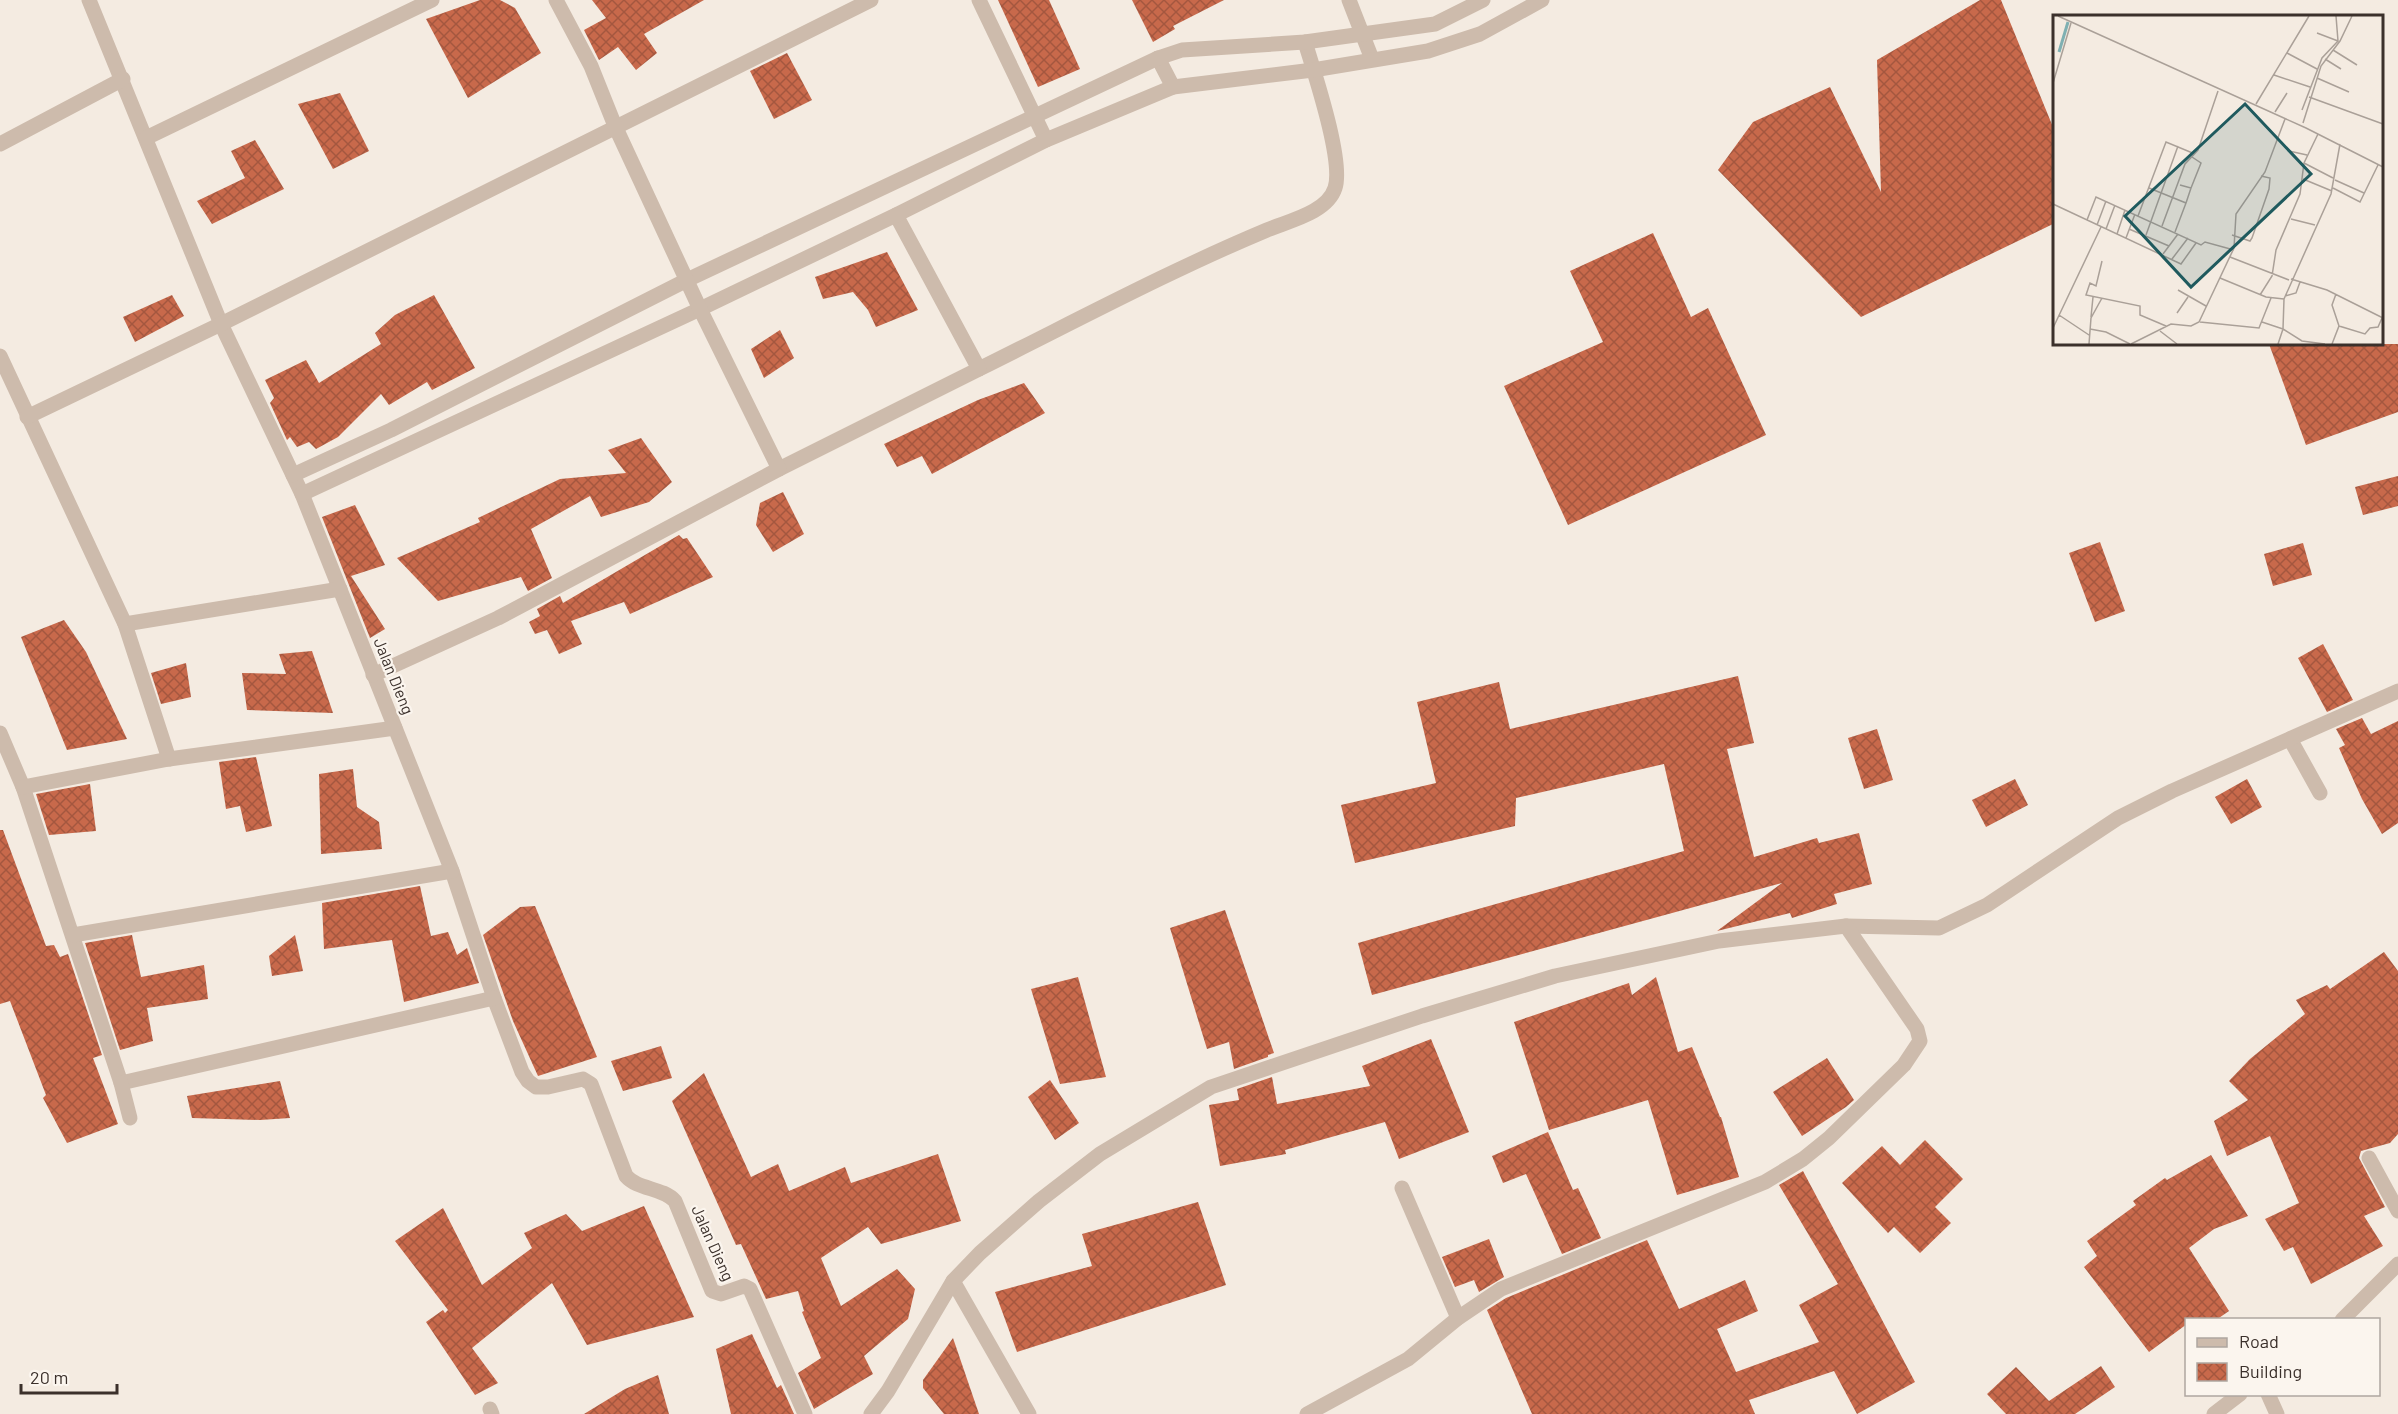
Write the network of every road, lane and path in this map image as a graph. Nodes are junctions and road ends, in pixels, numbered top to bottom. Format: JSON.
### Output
{"nodes":[{"id":1,"x":89,"y":0,"type":"edge"},
{"id":2,"x":432,"y":0,"type":"edge"},
{"id":3,"x":556,"y":0,"type":"edge"},
{"id":4,"x":872,"y":0,"type":"edge"},
{"id":5,"x":979,"y":0,"type":"edge"},
{"id":6,"x":1349,"y":0,"type":"edge"},
{"id":7,"x":1484,"y":0,"type":"edge"},
{"id":8,"x":1542,"y":0,"type":"edge"},
{"id":9,"x":1362,"y":35,"type":"junction"},
{"id":10,"x":1305,"y":42,"type":"junction"},
{"id":11,"x":1158,"y":58,"type":"junction"},
{"id":12,"x":1372,"y":59,"type":"junction"},
{"id":13,"x":1313,"y":70,"type":"junction"},
{"id":14,"x":123,"y":80,"type":"junction"},
{"id":15,"x":1173,"y":87,"type":"junction"},
{"id":16,"x":1035,"y":116,"type":"junction"},
{"id":17,"x":615,"y":126,"type":"junction"},
{"id":18,"x":146,"y":138,"type":"junction"},
{"id":19,"x":1046,"y":140,"type":"junction"},
{"id":20,"x":0,"y":144,"type":"edge"},
{"id":21,"x":896,"y":215,"type":"junction"},
{"id":22,"x":687,"y":280,"type":"junction"},
{"id":23,"x":700,"y":309,"type":"junction"},
{"id":24,"x":221,"y":324,"type":"junction"},
{"id":25,"x":0,"y":356,"type":"edge"},
{"id":26,"x":979,"y":369,"type":"junction"},
{"id":27,"x":27,"y":417,"type":"junction"},
{"id":28,"x":779,"y":469,"type":"junction"},
{"id":29,"x":293,"y":476,"type":"junction"},
{"id":30,"x":302,"y":494,"type":"junction"},
{"id":31,"x":340,"y":589,"type":"junction"},
{"id":32,"x":126,"y":624,"type":"junction"},
{"id":33,"x":373,"y":675,"type":"junction"},
{"id":34,"x":2398,"y":691,"type":"edge"},
{"id":35,"x":395,"y":728,"type":"junction"},
{"id":36,"x":0,"y":733,"type":"edge"},
{"id":37,"x":2290,"y":739,"type":"junction"},
{"id":38,"x":169,"y":759,"type":"junction"},
{"id":39,"x":23,"y":787,"type":"junction"},
{"id":40,"x":2320,"y":793,"type":"dead end"},
{"id":41,"x":452,"y":871,"type":"junction"},
{"id":42,"x":1846,"y":926,"type":"junction"},
{"id":43,"x":73,"y":935,"type":"junction"},
{"id":44,"x":494,"y":998,"type":"junction"},
{"id":45,"x":121,"y":1083,"type":"junction"},
{"id":46,"x":130,"y":1118,"type":"dead end"},
{"id":47,"x":2369,"y":1158,"type":"dead end"},
{"id":48,"x":1402,"y":1188,"type":"dead end"},
{"id":49,"x":2398,"y":1211,"type":"edge"},
{"id":50,"x":2398,"y":1264,"type":"edge"},
{"id":51,"x":953,"y":1281,"type":"junction"},
{"id":52,"x":1458,"y":1318,"type":"junction"},
{"id":53,"x":2344,"y":1318,"type":"edge"},
{"id":54,"x":2239,"y":1396,"type":"edge"},
{"id":55,"x":2268,"y":1396,"type":"edge"},
{"id":56,"x":805,"y":1414,"type":"edge"},
{"id":57,"x":871,"y":1414,"type":"edge"},
{"id":58,"x":1029,"y":1414,"type":"edge"},
{"id":59,"x":1307,"y":1414,"type":"edge"},
{"id":60,"x":2214,"y":1414,"type":"edge"},
{"id":61,"x":2277,"y":1414,"type":"edge"}],
"edges":[{"from":1,"to":14,"type":"street","name":"Jalan Dieng"},
{"from":2,"to":18,"type":"street"},
{"from":3,"to":17,"type":"street"},
{"from":4,"to":17,"type":"street"},
{"from":5,"to":16,"type":"street"},
{"from":6,"to":9,"type":"street"},
{"from":7,"to":9,"type":"street"},
{"from":8,"to":12,"type":"street"},
{"from":9,"to":10,"type":"street"},
{"from":9,"to":12,"type":"street"},
{"from":10,"to":11,"type":"street"},
{"from":10,"to":13,"type":"street"},
{"from":11,"to":15,"type":"street"},
{"from":11,"to":16,"type":"street"},
{"from":12,"to":13,"type":"street"},
{"from":13,"to":15,"type":"street"},
{"from":13,"to":26,"type":"street"},
{"from":14,"to":18,"type":"street","name":"Jalan Dieng"},
{"from":14,"to":20,"type":"street"},
{"from":15,"to":19,"type":"street"},
{"from":16,"to":19,"type":"street"},
{"from":16,"to":22,"type":"street"},
{"from":17,"to":22,"type":"street"},
{"from":17,"to":24,"type":"street"},
{"from":18,"to":24,"type":"street","name":"Jalan Dieng"},
{"from":19,"to":21,"type":"street"},
{"from":21,"to":23,"type":"street"},
{"from":21,"to":26,"type":"street"},
{"from":22,"to":23,"type":"street"},
{"from":22,"to":29,"type":"street"},
{"from":23,"to":28,"type":"street"},
{"from":23,"to":30,"type":"street"},
{"from":24,"to":27,"type":"street"},
{"from":24,"to":29,"type":"street","name":"Jalan Dieng"},
{"from":25,"to":27,"type":"street"},
{"from":26,"to":28,"type":"street"},
{"from":27,"to":32,"type":"street"},
{"from":28,"to":33,"type":"street"},
{"from":29,"to":30,"type":"street","name":"Jalan Dieng"},
{"from":30,"to":31,"type":"street","name":"Jalan Dieng"},
{"from":31,"to":32,"type":"street"},
{"from":31,"to":33,"type":"street","name":"Jalan Dieng"},
{"from":32,"to":38,"type":"street"},
{"from":33,"to":35,"type":"street","name":"Jalan Dieng"},
{"from":34,"to":37,"type":"street"},
{"from":35,"to":38,"type":"street"},
{"from":35,"to":41,"type":"street","name":"Jalan Dieng"},
{"from":36,"to":39,"type":"street"},
{"from":37,"to":40,"type":"street"},
{"from":37,"to":42,"type":"street"},
{"from":38,"to":39,"type":"street"},
{"from":39,"to":43,"type":"street"},
{"from":41,"to":43,"type":"street"},
{"from":41,"to":44,"type":"street","name":"Jalan Dieng"},
{"from":42,"to":51,"type":"street"},
{"from":42,"to":52,"type":"street"},
{"from":43,"to":45,"type":"street"},
{"from":44,"to":45,"type":"street"},
{"from":44,"to":56,"type":"street","name":"Jalan Dieng"},
{"from":45,"to":46,"type":"street"},
{"from":47,"to":49,"type":"street"},
{"from":48,"to":52,"type":"street"},
{"from":50,"to":53,"type":"street"},
{"from":51,"to":57,"type":"street"},
{"from":51,"to":58,"type":"street"},
{"from":52,"to":59,"type":"street"},
{"from":54,"to":60,"type":"street"},
{"from":55,"to":61,"type":"street"}]}
